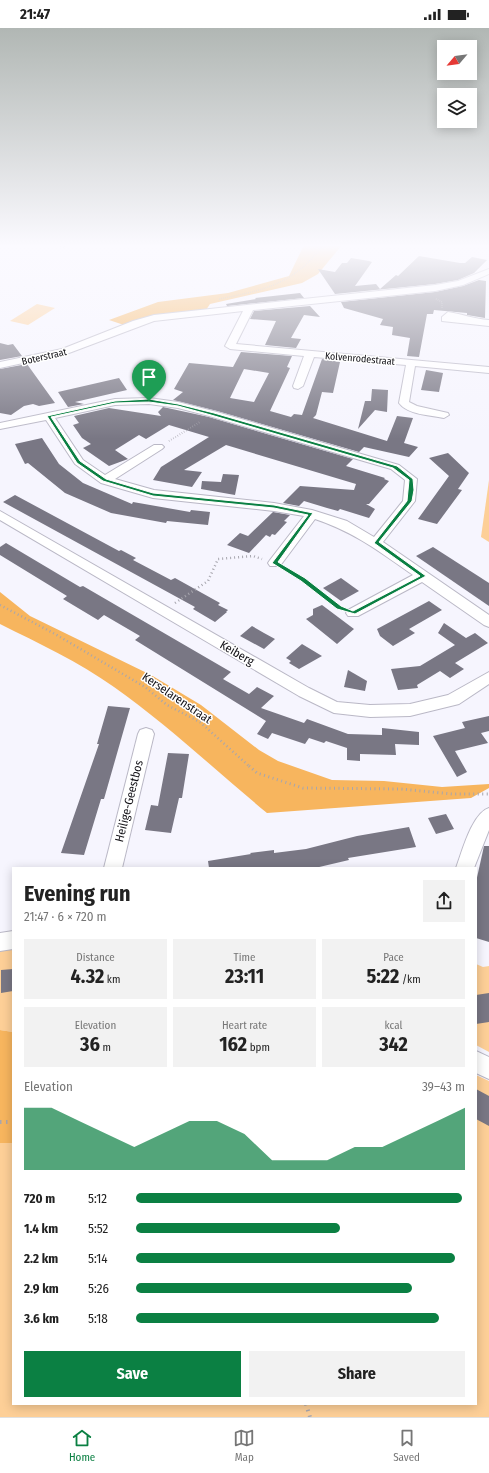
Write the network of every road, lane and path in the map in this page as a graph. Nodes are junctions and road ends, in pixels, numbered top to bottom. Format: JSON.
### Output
{"nodes":[{"id":1,"x":258,"y":310,"type":"edge"},
{"id":2,"x":248,"y":311,"type":"junction"},
{"id":3,"x":470,"y":321,"type":"dead end"},
{"id":4,"x":489,"y":323,"type":"edge"},
{"id":5,"x":230,"y":346,"type":"junction"},
{"id":6,"x":310,"y":353,"type":"junction"},
{"id":7,"x":224,"y":357,"type":"dead end"},
{"id":8,"x":411,"y":363,"type":"junction"},
{"id":9,"x":0,"y":365,"type":"edge"},
{"id":10,"x":489,"y":370,"type":"edge"},
{"id":11,"x":298,"y":386,"type":"dead end"},
{"id":12,"x":213,"y":414,"type":"junction"},
{"id":13,"x":444,"y":415,"type":"dead end"},
{"id":14,"x":49,"y":416,"type":"junction"},
{"id":15,"x":0,"y":426,"type":"edge"},
{"id":16,"x":158,"y":447,"type":"joint"},
{"id":17,"x":105,"y":480,"type":"junction"},
{"id":18,"x":312,"y":514,"type":"junction"},
{"id":19,"x":0,"y":516,"type":"edge"},
{"id":20,"x":376,"y":543,"type":"junction"},
{"id":21,"x":275,"y":563,"type":"junction"},
{"id":22,"x":424,"y":576,"type":"junction"},
{"id":23,"x":0,"y":605,"type":"edge"},
{"id":24,"x":164,"y":611,"type":"junction"},
{"id":25,"x":353,"y":613,"type":"joint"},
{"id":26,"x":489,"y":622,"type":"edge"},
{"id":27,"x":489,"y":677,"type":"edge"},
{"id":28,"x":146,"y":734,"type":"dead end"},
{"id":29,"x":489,"y":794,"type":"edge"},
{"id":30,"x":489,"y":815,"type":"edge"},
{"id":31,"x":113,"y":867,"type":"edge"},
{"id":32,"x":465,"y":867,"type":"edge"},
{"id":33,"x":12,"y":940,"type":"edge"},
{"id":34,"x":0,"y":942,"type":"edge"},
{"id":35,"x":477,"y":1062,"type":"edge"},
{"id":36,"x":489,"y":1068,"type":"edge"},
{"id":37,"x":0,"y":1122,"type":"edge"},
{"id":38,"x":12,"y":1122,"type":"edge"},
{"id":39,"x":306,"y":1405,"type":"edge"},
{"id":40,"x":310,"y":1417,"type":"edge"}],
"edges":[{"from":1,"to":2,"type":"street","name":"Boterstraat"},
{"from":2,"to":5,"type":"street"},
{"from":2,"to":9,"type":"street","name":"Boterstraat"},
{"from":3,"to":4,"type":"street"},
{"from":5,"to":6,"type":"street","name":"Kolvenrodestraat"},
{"from":5,"to":7,"type":"street"},
{"from":6,"to":8,"type":"street","name":"Kolvenrodestraat"},
{"from":6,"to":11,"type":"street","name":"Kolvenrodestraat"},
{"from":8,"to":10,"type":"street","name":"Kolvenrodestraat"},
{"from":8,"to":13,"type":"street","name":"Kolvenrodestraat"},
{"from":12,"to":14,"type":"street"},
{"from":12,"to":16,"type":"path"},
{"from":12,"to":20,"type":"street"},
{"from":14,"to":15,"type":"street"},
{"from":14,"to":17,"type":"street"},
{"from":16,"to":17,"type":"street"},
{"from":17,"to":18,"type":"street"},
{"from":18,"to":20,"type":"street"},
{"from":18,"to":21,"type":"street"},
{"from":19,"to":24,"type":"street","name":"Keiberg"},
{"from":20,"to":22,"type":"street"},
{"from":21,"to":24,"type":"path"},
{"from":21,"to":25,"type":"path"},
{"from":22,"to":25,"type":"street"},
{"from":22,"to":26,"type":"street"},
{"from":23,"to":29,"type":"path","name":"Kerselarenstraat"},
{"from":24,"to":27,"type":"street","name":"Keiberg"},
{"from":28,"to":31,"type":"street","name":"Heilige-Geestbos"},
{"from":30,"to":32,"type":"street"},
{"from":33,"to":34,"type":"street"},
{"from":35,"to":36,"type":"street"},
{"from":37,"to":38,"type":"path"},
{"from":39,"to":40,"type":"path"}]}
